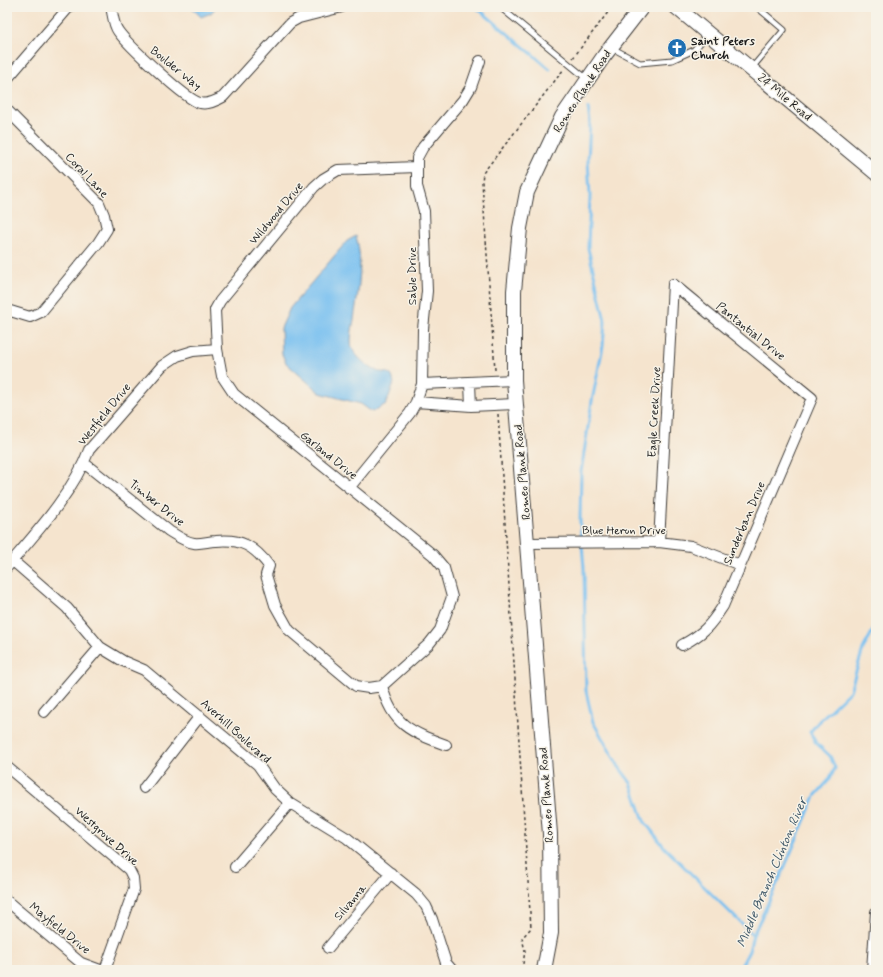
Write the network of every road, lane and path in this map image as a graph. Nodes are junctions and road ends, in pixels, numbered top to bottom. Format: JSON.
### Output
{"nodes":[{"id":1,"x":69,"y":7,"type":"edge"},
{"id":2,"x":111,"y":7,"type":"edge"},
{"id":3,"x":342,"y":7,"type":"edge"},
{"id":4,"x":500,"y":7,"type":"edge"},
{"id":5,"x":642,"y":7,"type":"edge"},
{"id":6,"x":676,"y":7,"type":"edge"},
{"id":7,"x":757,"y":7,"type":"edge"},
{"id":8,"x":708,"y":34,"type":"junction"},
{"id":9,"x":611,"y":47,"type":"junction"},
{"id":10,"x":480,"y":61,"type":"dead end"},
{"id":11,"x":751,"y":69,"type":"junction"},
{"id":12,"x":7,"y":79,"type":"edge"},
{"id":13,"x":588,"y":79,"type":"junction"},
{"id":14,"x":7,"y":110,"type":"edge"},
{"id":15,"x":417,"y":167,"type":"junction"},
{"id":16,"x":876,"y":173,"type":"edge"},
{"id":17,"x":674,"y":284,"type":"joint"},
{"id":18,"x":7,"y":310,"type":"edge"},
{"id":19,"x":217,"y":349,"type":"junction"},
{"id":20,"x":514,"y":380,"type":"junction"},
{"id":21,"x":470,"y":383,"type":"junction"},
{"id":22,"x":422,"y":384,"type":"junction"},
{"id":23,"x":812,"y":398,"type":"joint"},
{"id":24,"x":416,"y":402,"type":"junction"},
{"id":25,"x":516,"y":404,"type":"junction"},
{"id":26,"x":471,"y":406,"type":"junction"},
{"id":27,"x":84,"y":463,"type":"junction"},
{"id":28,"x":349,"y":488,"type":"junction"},
{"id":29,"x":660,"y":542,"type":"junction"},
{"id":30,"x":527,"y":543,"type":"junction"},
{"id":31,"x":10,"y":564,"type":"edge"},
{"id":32,"x":740,"y":565,"type":"junction"},
{"id":33,"x":682,"y":645,"type":"dead end"},
{"id":34,"x":100,"y":647,"type":"junction"},
{"id":35,"x":382,"y":686,"type":"junction"},
{"id":36,"x":44,"y":712,"type":"dead end"},
{"id":37,"x":200,"y":716,"type":"junction"},
{"id":38,"x":446,"y":745,"type":"dead end"},
{"id":39,"x":7,"y":767,"type":"edge"},
{"id":40,"x":144,"y":788,"type":"dead end"},
{"id":41,"x":290,"y":803,"type":"junction"},
{"id":42,"x":235,"y":867,"type":"dead end"},
{"id":43,"x":391,"y":873,"type":"junction"},
{"id":44,"x":7,"y":901,"type":"edge"},
{"id":45,"x":876,"y":912,"type":"edge"},
{"id":46,"x":328,"y":948,"type":"dead end"},
{"id":47,"x":100,"y":970,"type":"edge"},
{"id":48,"x":105,"y":970,"type":"edge"},
{"id":49,"x":452,"y":970,"type":"edge"},
{"id":50,"x":544,"y":970,"type":"edge"},
{"id":51,"x":872,"y":970,"type":"edge"}],
"edges":[{"from":1,"to":12,"type":"street"},
{"from":2,"to":3,"type":"street","name":"Boulder Way"},
{"from":4,"to":13,"type":"lane"},
{"from":5,"to":9,"type":"street","name":"Romeo Plank Road"},
{"from":6,"to":8,"type":"street","name":"24 Mile Road"},
{"from":7,"to":11,"type":"lane"},
{"from":8,"to":9,"type":"lane"},
{"from":8,"to":11,"type":"street","name":"24 Mile Road"},
{"from":9,"to":13,"type":"street","name":"Romeo Plank Road"},
{"from":10,"to":15,"type":"street","name":"Sable Drive"},
{"from":11,"to":16,"type":"street","name":"24 Mile Road"},
{"from":13,"to":20,"type":"street","name":"Romeo Plank Road"},
{"from":14,"to":18,"type":"street","name":"Coral Lane"},
{"from":15,"to":19,"type":"street","name":"Wildwood Drive"},
{"from":15,"to":22,"type":"street","name":"Sable Drive"},
{"from":17,"to":23,"type":"street","name":"Pantantial Drive"},
{"from":17,"to":29,"type":"street","name":"Eagle Creek Drive"},
{"from":19,"to":27,"type":"street","name":"Westfield Drive"},
{"from":19,"to":28,"type":"street","name":"Garland Drive"},
{"from":20,"to":21,"type":"street"},
{"from":20,"to":25,"type":"street","name":"Romeo Plank Road"},
{"from":21,"to":22,"type":"street"},
{"from":21,"to":26,"type":"street"},
{"from":22,"to":24,"type":"street","name":"Sable Drive"},
{"from":23,"to":32,"type":"street","name":"Sunderban Drive"},
{"from":24,"to":26,"type":"street"},
{"from":24,"to":28,"type":"street","name":"Sable Drive"},
{"from":25,"to":26,"type":"street"},
{"from":25,"to":30,"type":"street","name":"Romeo Plank Road"},
{"from":27,"to":31,"type":"street","name":"Westfield Drive"},
{"from":27,"to":35,"type":"street","name":"Timber Drive"},
{"from":28,"to":35,"type":"street","name":"Garland Drive"},
{"from":29,"to":30,"type":"street","name":"Blue Heron Drive"},
{"from":29,"to":32,"type":"street","name":"Blue Heron Drive"},
{"from":30,"to":50,"type":"street","name":"Romeo Plank Road"},
{"from":31,"to":34,"type":"street","name":"Averhill Boulevard"},
{"from":32,"to":33,"type":"street","name":"Sunderban Drive"},
{"from":34,"to":36,"type":"street"},
{"from":34,"to":37,"type":"street","name":"Averhill Boulevard"},
{"from":35,"to":38,"type":"street"},
{"from":37,"to":40,"type":"street"},
{"from":37,"to":41,"type":"street","name":"Averhill Boulevard"},
{"from":39,"to":48,"type":"street","name":"Westgrove Drive"},
{"from":41,"to":42,"type":"street"},
{"from":41,"to":43,"type":"street","name":"Averhill Boulevard"},
{"from":43,"to":46,"type":"street","name":"Silvanna"},
{"from":43,"to":49,"type":"street","name":"Averhill Boulevard"},
{"from":44,"to":47,"type":"street","name":"Mayfield Drive"},
{"from":45,"to":51,"type":"street"}]}
